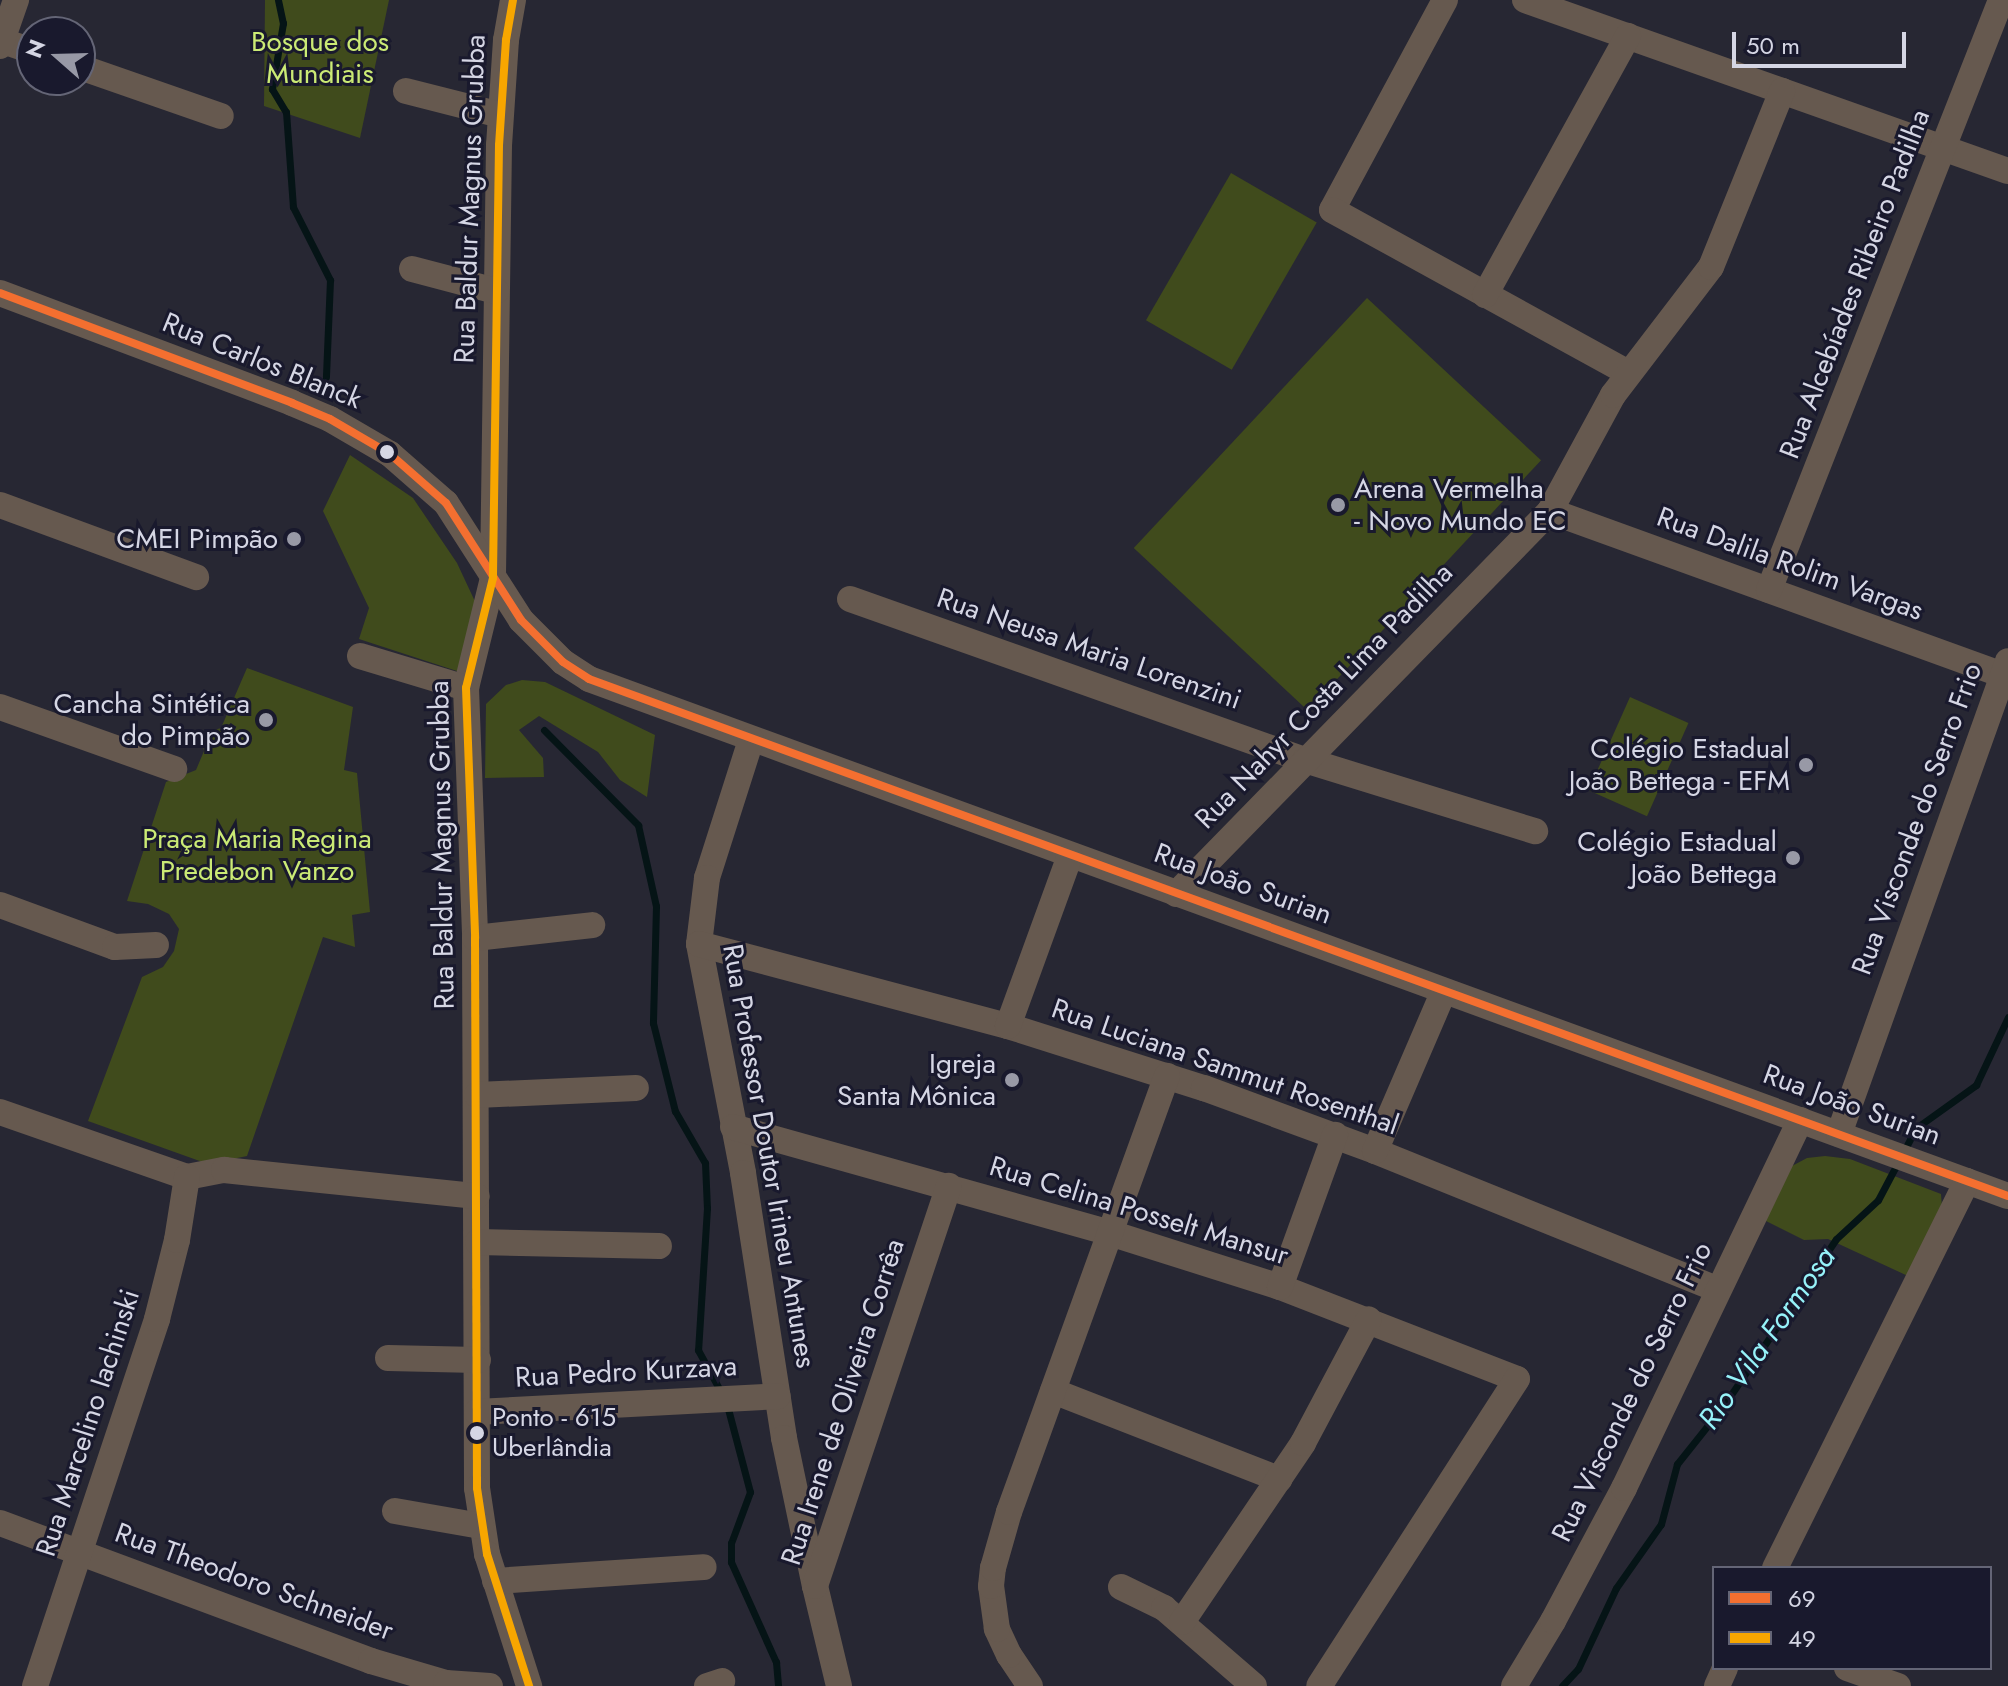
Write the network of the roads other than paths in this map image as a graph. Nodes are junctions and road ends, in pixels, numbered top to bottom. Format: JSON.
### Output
{"nodes":[{"id":1,"x":16,"y":0,"type":"edge"},
{"id":2,"x":513,"y":0,"type":"edge"},
{"id":3,"x":1445,"y":0,"type":"edge"},
{"id":4,"x":1525,"y":0,"type":"edge"},
{"id":5,"x":2001,"y":0,"type":"edge"},
{"id":6,"x":1628,"y":36,"type":"junction"},
{"id":7,"x":1,"y":42,"type":"edge"},
{"id":8,"x":96,"y":73,"type":"edge"},
{"id":9,"x":406,"y":91,"type":"dead end"},
{"id":10,"x":1782,"y":91,"type":"junction"},
{"id":11,"x":500,"y":115,"type":"junction"},
{"id":12,"x":221,"y":116,"type":"dead end"},
{"id":13,"x":1943,"y":148,"type":"junction"},
{"id":14,"x":2008,"y":171,"type":"edge"},
{"id":15,"x":412,"y":269,"type":"dead end"},
{"id":16,"x":496,"y":291,"type":"junction"},
{"id":17,"x":0,"y":293,"type":"edge"},
{"id":18,"x":1485,"y":295,"type":"junction"},
{"id":19,"x":1628,"y":373,"type":"junction"},
{"id":20,"x":0,"y":505,"type":"edge"},
{"id":21,"x":1550,"y":511,"type":"junction"},
{"id":22,"x":196,"y":577,"type":"dead end"},
{"id":23,"x":493,"y":578,"type":"junction"},
{"id":24,"x":1769,"y":590,"type":"junction"},
{"id":25,"x":850,"y":599,"type":"dead end"},
{"id":26,"x":360,"y":656,"type":"dead end"},
{"id":27,"x":2006,"y":671,"type":"edge"},
{"id":28,"x":466,"y":688,"type":"junction"},
{"id":29,"x":0,"y":707,"type":"edge"},
{"id":30,"x":751,"y":740,"type":"junction"},
{"id":31,"x":1305,"y":760,"type":"junction"},
{"id":32,"x":174,"y":769,"type":"dead end"},
{"id":33,"x":1535,"y":831,"type":"dead end"},
{"id":34,"x":1070,"y":856,"type":"junction"},
{"id":35,"x":1176,"y":894,"type":"junction"},
{"id":36,"x":0,"y":905,"type":"edge"},
{"id":37,"x":592,"y":925,"type":"dead end"},
{"id":38,"x":475,"y":938,"type":"junction"},
{"id":39,"x":699,"y":944,"type":"junction"},
{"id":40,"x":156,"y":945,"type":"dead end"},
{"id":41,"x":1444,"y":991,"type":"junction"},
{"id":42,"x":1008,"y":1026,"type":"junction"},
{"id":43,"x":1167,"y":1076,"type":"junction"},
{"id":44,"x":636,"y":1088,"type":"dead end"},
{"id":45,"x":477,"y":1095,"type":"junction"},
{"id":46,"x":0,"y":1112,"type":"edge"},
{"id":47,"x":1800,"y":1120,"type":"junction"},
{"id":48,"x":733,"y":1127,"type":"junction"},
{"id":49,"x":1839,"y":1134,"type":"junction"},
{"id":50,"x":1335,"y":1135,"type":"junction"},
{"id":51,"x":1375,"y":1151,"type":"junction"},
{"id":52,"x":187,"y":1177,"type":"junction"},
{"id":53,"x":1967,"y":1181,"type":"junction"},
{"id":54,"x":949,"y":1186,"type":"junction"},
{"id":55,"x":477,"y":1196,"type":"junction"},
{"id":56,"x":2008,"y":1196,"type":"edge"},
{"id":57,"x":1110,"y":1233,"type":"junction"},
{"id":58,"x":478,"y":1242,"type":"junction"},
{"id":59,"x":659,"y":1246,"type":"dead end"},
{"id":60,"x":1280,"y":1287,"type":"junction"},
{"id":61,"x":1717,"y":1289,"type":"junction"},
{"id":62,"x":1369,"y":1319,"type":"junction"},
{"id":63,"x":388,"y":1358,"type":"dead end"},
{"id":64,"x":478,"y":1360,"type":"junction"},
{"id":65,"x":1053,"y":1391,"type":"junction"},
{"id":66,"x":778,"y":1396,"type":"junction"},
{"id":67,"x":477,"y":1412,"type":"junction"},
{"id":68,"x":1279,"y":1479,"type":"junction"},
{"id":69,"x":395,"y":1511,"type":"dead end"},
{"id":70,"x":0,"y":1523,"type":"edge"},
{"id":71,"x":481,"y":1526,"type":"junction"},
{"id":72,"x":80,"y":1551,"type":"junction"},
{"id":73,"x":1776,"y":1566,"type":"edge"},
{"id":74,"x":704,"y":1567,"type":"dead end"},
{"id":75,"x":495,"y":1581,"type":"junction"},
{"id":76,"x":815,"y":1586,"type":"junction"},
{"id":77,"x":1121,"y":1587,"type":"dead end"},
{"id":78,"x":1182,"y":1622,"type":"junction"},
{"id":79,"x":371,"y":1661,"type":"junction"},
{"id":80,"x":1853,"y":1670,"type":"edge"},
{"id":81,"x":1023,"y":1684,"type":"edge"},
{"id":82,"x":35,"y":1686,"type":"edge"},
{"id":83,"x":383,"y":1686,"type":"edge"},
{"id":84,"x":490,"y":1686,"type":"edge"},
{"id":85,"x":529,"y":1686,"type":"edge"},
{"id":86,"x":839,"y":1686,"type":"edge"},
{"id":87,"x":1254,"y":1686,"type":"edge"},
{"id":88,"x":1319,"y":1686,"type":"edge"},
{"id":89,"x":1514,"y":1686,"type":"edge"},
{"id":90,"x":1898,"y":1686,"type":"edge"}],
"edges":[{"from":1,"to":7,"type":"street"},
{"from":2,"to":11,"type":"street","name":"Rua Baldur Magnus Grubba"},
{"from":3,"to":18,"type":"street"},
{"from":4,"to":6,"type":"street"},
{"from":5,"to":13,"type":"street","name":"Rua Alcebíades Ribeiro Padilha"},
{"from":6,"to":10,"type":"street"},
{"from":6,"to":18,"type":"street"},
{"from":8,"to":12,"type":"street"},
{"from":9,"to":11,"type":"street"},
{"from":10,"to":13,"type":"street"},
{"from":10,"to":19,"type":"street","name":"Rua Nahyr Costa Lima Padilha"},
{"from":11,"to":16,"type":"street","name":"Rua Baldur Magnus Grubba"},
{"from":13,"to":14,"type":"street"},
{"from":13,"to":24,"type":"street","name":"Rua Alcebíades Ribeiro Padilha"},
{"from":15,"to":16,"type":"street"},
{"from":16,"to":23,"type":"street","name":"Rua Baldur Magnus Grubba"},
{"from":17,"to":23,"type":"street","name":"Rua Carlos Blanck"},
{"from":18,"to":19,"type":"street"},
{"from":19,"to":21,"type":"street","name":"Rua Nahyr Costa Lima Padilha"},
{"from":20,"to":22,"type":"street"},
{"from":21,"to":24,"type":"street","name":"Rua Dalila Rolim Vargas"},
{"from":21,"to":31,"type":"street","name":"Rua Nahyr Costa Lima Padilha"},
{"from":23,"to":28,"type":"street","name":"Rua Baldur Magnus Grubba"},
{"from":23,"to":30,"type":"street","name":"Rua João Surian"},
{"from":24,"to":27,"type":"street","name":"Rua Dalila Rolim Vargas"},
{"from":25,"to":31,"type":"street","name":"Rua Neusa Maria Lorenzini"},
{"from":26,"to":28,"type":"street"},
{"from":27,"to":49,"type":"street","name":"Rua Visconde do Serro Frio"},
{"from":28,"to":38,"type":"street","name":"Rua Baldur Magnus Grubba"},
{"from":29,"to":32,"type":"street"},
{"from":30,"to":34,"type":"street","name":"Rua João Surian"},
{"from":30,"to":39,"type":"street","name":"Rua Professor Doutor Irineu Antunes"},
{"from":31,"to":33,"type":"street","name":"Rua Neusa Maria Lorenzini"},
{"from":31,"to":35,"type":"street","name":"Rua Nahyr Costa Lima Padilha"},
{"from":34,"to":35,"type":"street","name":"Rua João Surian"},
{"from":34,"to":42,"type":"street"},
{"from":35,"to":41,"type":"street","name":"Rua João Surian"},
{"from":36,"to":40,"type":"street"},
{"from":37,"to":38,"type":"street"},
{"from":38,"to":45,"type":"street","name":"Rua Baldur Magnus Grubba"},
{"from":39,"to":42,"type":"street","name":"Rua Luciana Sammut Rosenthal"},
{"from":39,"to":48,"type":"street","name":"Rua Professor Doutor Irineu Antunes"},
{"from":41,"to":47,"type":"street","name":"Rua João Surian"},
{"from":41,"to":51,"type":"street"},
{"from":42,"to":43,"type":"street","name":"Rua Luciana Sammut Rosenthal"},
{"from":43,"to":50,"type":"street","name":"Rua Luciana Sammut Rosenthal"},
{"from":43,"to":57,"type":"street"},
{"from":44,"to":45,"type":"street"},
{"from":45,"to":55,"type":"street","name":"Rua Baldur Magnus Grubba"},
{"from":46,"to":52,"type":"street"},
{"from":47,"to":49,"type":"street","name":"Rua João Surian"},
{"from":47,"to":61,"type":"street","name":"Rua Visconde do Serro Frio"},
{"from":48,"to":54,"type":"street","name":"Rua Celina Posselt Mansur"},
{"from":48,"to":66,"type":"street","name":"Rua Professor Doutor Irineu Antunes"},
{"from":49,"to":53,"type":"street","name":"Rua João Surian"},
{"from":50,"to":51,"type":"street","name":"Rua Luciana Sammut Rosenthal"},
{"from":50,"to":60,"type":"street"},
{"from":51,"to":61,"type":"street","name":"Rua Luciana Sammut Rosenthal"},
{"from":52,"to":55,"type":"street"},
{"from":52,"to":72,"type":"street","name":"Rua Marcelino Iachinski"},
{"from":53,"to":56,"type":"street","name":"Rua João Surian"},
{"from":53,"to":73,"type":"street"},
{"from":54,"to":57,"type":"street","name":"Rua Celina Posselt Mansur"},
{"from":54,"to":76,"type":"street","name":"Rua Irene de Oliveira Corrêa"},
{"from":55,"to":58,"type":"street","name":"Rua Baldur Magnus Grubba"},
{"from":57,"to":60,"type":"street","name":"Rua Celina Posselt Mansur"},
{"from":57,"to":65,"type":"street"},
{"from":58,"to":59,"type":"street"},
{"from":58,"to":64,"type":"street","name":"Rua Baldur Magnus Grubba"},
{"from":60,"to":62,"type":"street","name":"Rua Celina Posselt Mansur"},
{"from":61,"to":89,"type":"street","name":"Rua Visconde do Serro Frio"},
{"from":62,"to":68,"type":"street"},
{"from":62,"to":88,"type":"street","name":"Rua Celina Posselt Mansur"},
{"from":63,"to":64,"type":"street"},
{"from":64,"to":67,"type":"street","name":"Rua Baldur Magnus Grubba"},
{"from":65,"to":68,"type":"street"},
{"from":65,"to":81,"type":"street"},
{"from":66,"to":67,"type":"street","name":"Rua Pedro Kurzava"},
{"from":66,"to":76,"type":"street","name":"Rua Professor Doutor Irineu Antunes"},
{"from":67,"to":71,"type":"street","name":"Rua Baldur Magnus Grubba"},
{"from":68,"to":78,"type":"street"},
{"from":69,"to":71,"type":"street"},
{"from":70,"to":72,"type":"street","name":"Rua Theodoro Schneider"},
{"from":71,"to":75,"type":"street","name":"Rua Baldur Magnus Grubba"},
{"from":72,"to":79,"type":"street","name":"Rua Theodoro Schneider"},
{"from":72,"to":82,"type":"street","name":"Rua Marcelino Iachinski"},
{"from":74,"to":75,"type":"street"},
{"from":75,"to":85,"type":"street","name":"Rua Baldur Magnus Grubba"},
{"from":76,"to":86,"type":"street","name":"Rua Irene de Oliveira Corrêa"},
{"from":77,"to":78,"type":"street"},
{"from":78,"to":87,"type":"street"},
{"from":79,"to":83,"type":"street"},
{"from":79,"to":84,"type":"street","name":"Rua Theodoro Schneider"},
{"from":80,"to":90,"type":"street"}]}
